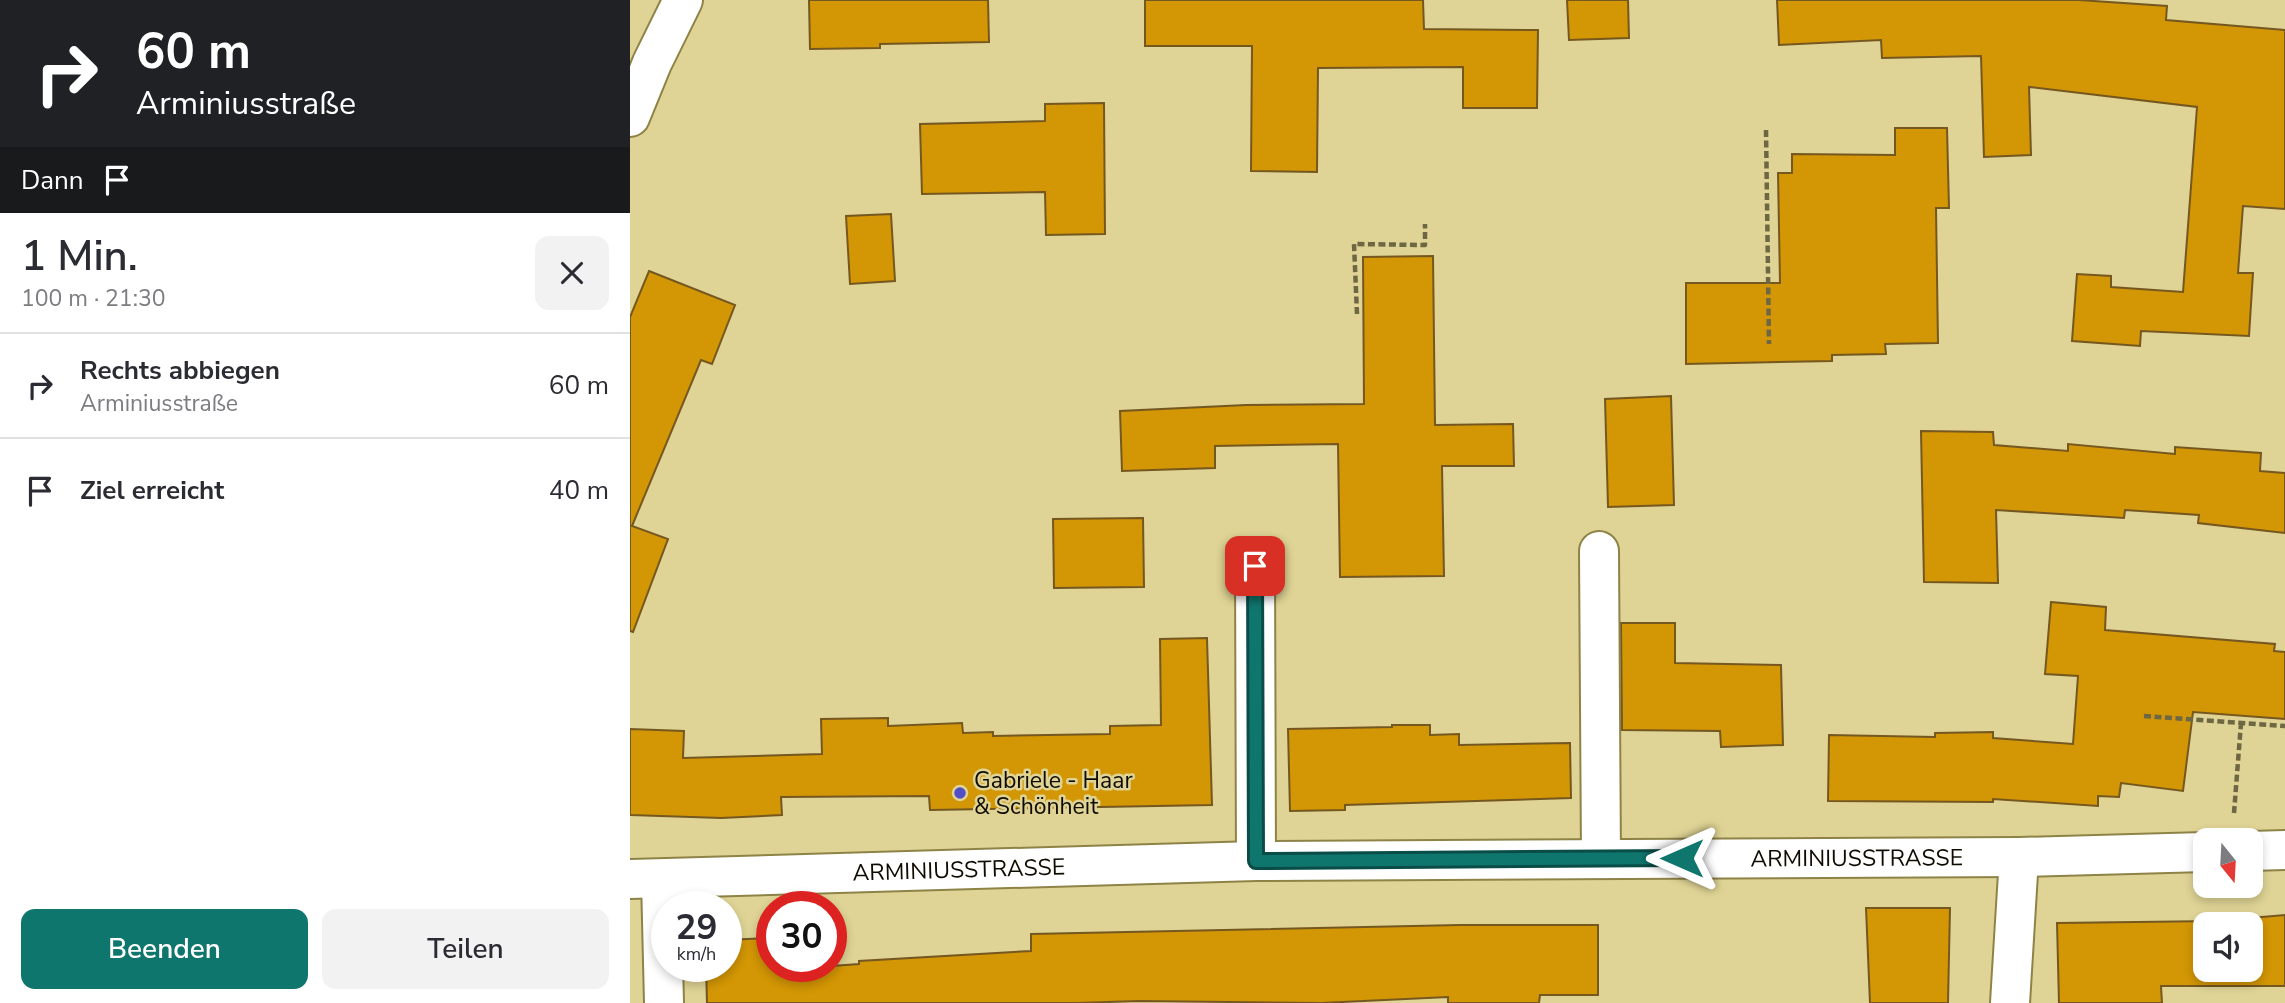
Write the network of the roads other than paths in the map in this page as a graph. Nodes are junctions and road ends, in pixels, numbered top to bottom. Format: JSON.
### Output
{"nodes":[{"id":1,"x":683,"y":0,"type":"edge"},
{"id":2,"x":641,"y":56,"type":"edge"},
{"id":3,"x":630,"y":117,"type":"edge"},
{"id":4,"x":1599,"y":551,"type":"dead end"},
{"id":5,"x":1255,"y":566,"type":"dead end"},
{"id":6,"x":2263,"y":850,"type":"edge"},
{"id":7,"x":2285,"y":850,"type":"edge"},
{"id":8,"x":2193,"y":852,"type":"edge"},
{"id":9,"x":2019,"y":857,"type":"junction"},
{"id":10,"x":1601,"y":859,"type":"junction"},
{"id":11,"x":1256,"y":861,"type":"junction"},
{"id":12,"x":645,"y":879,"type":"edge"},
{"id":13,"x":664,"y":1003,"type":"edge"},
{"id":14,"x":2010,"y":1003,"type":"edge"}],
"edges":[{"from":1,"to":2,"type":"street"},
{"from":2,"to":3,"type":"street"},
{"from":4,"to":10,"type":"street"},
{"from":5,"to":11,"type":"street"},
{"from":6,"to":7,"type":"street"},
{"from":8,"to":9,"type":"street","name":"ARMINIUSSTRASSE"},
{"from":9,"to":10,"type":"street","name":"ARMINIUSSTRASSE"},
{"from":9,"to":14,"type":"street"},
{"from":10,"to":11,"type":"street","name":"ARMINIUSSTRASSE"},
{"from":11,"to":12,"type":"street","name":"ARMINIUSSTRASSE"},
{"from":12,"to":13,"type":"street","name":"ARMINIUSSTRASSE"}]}
